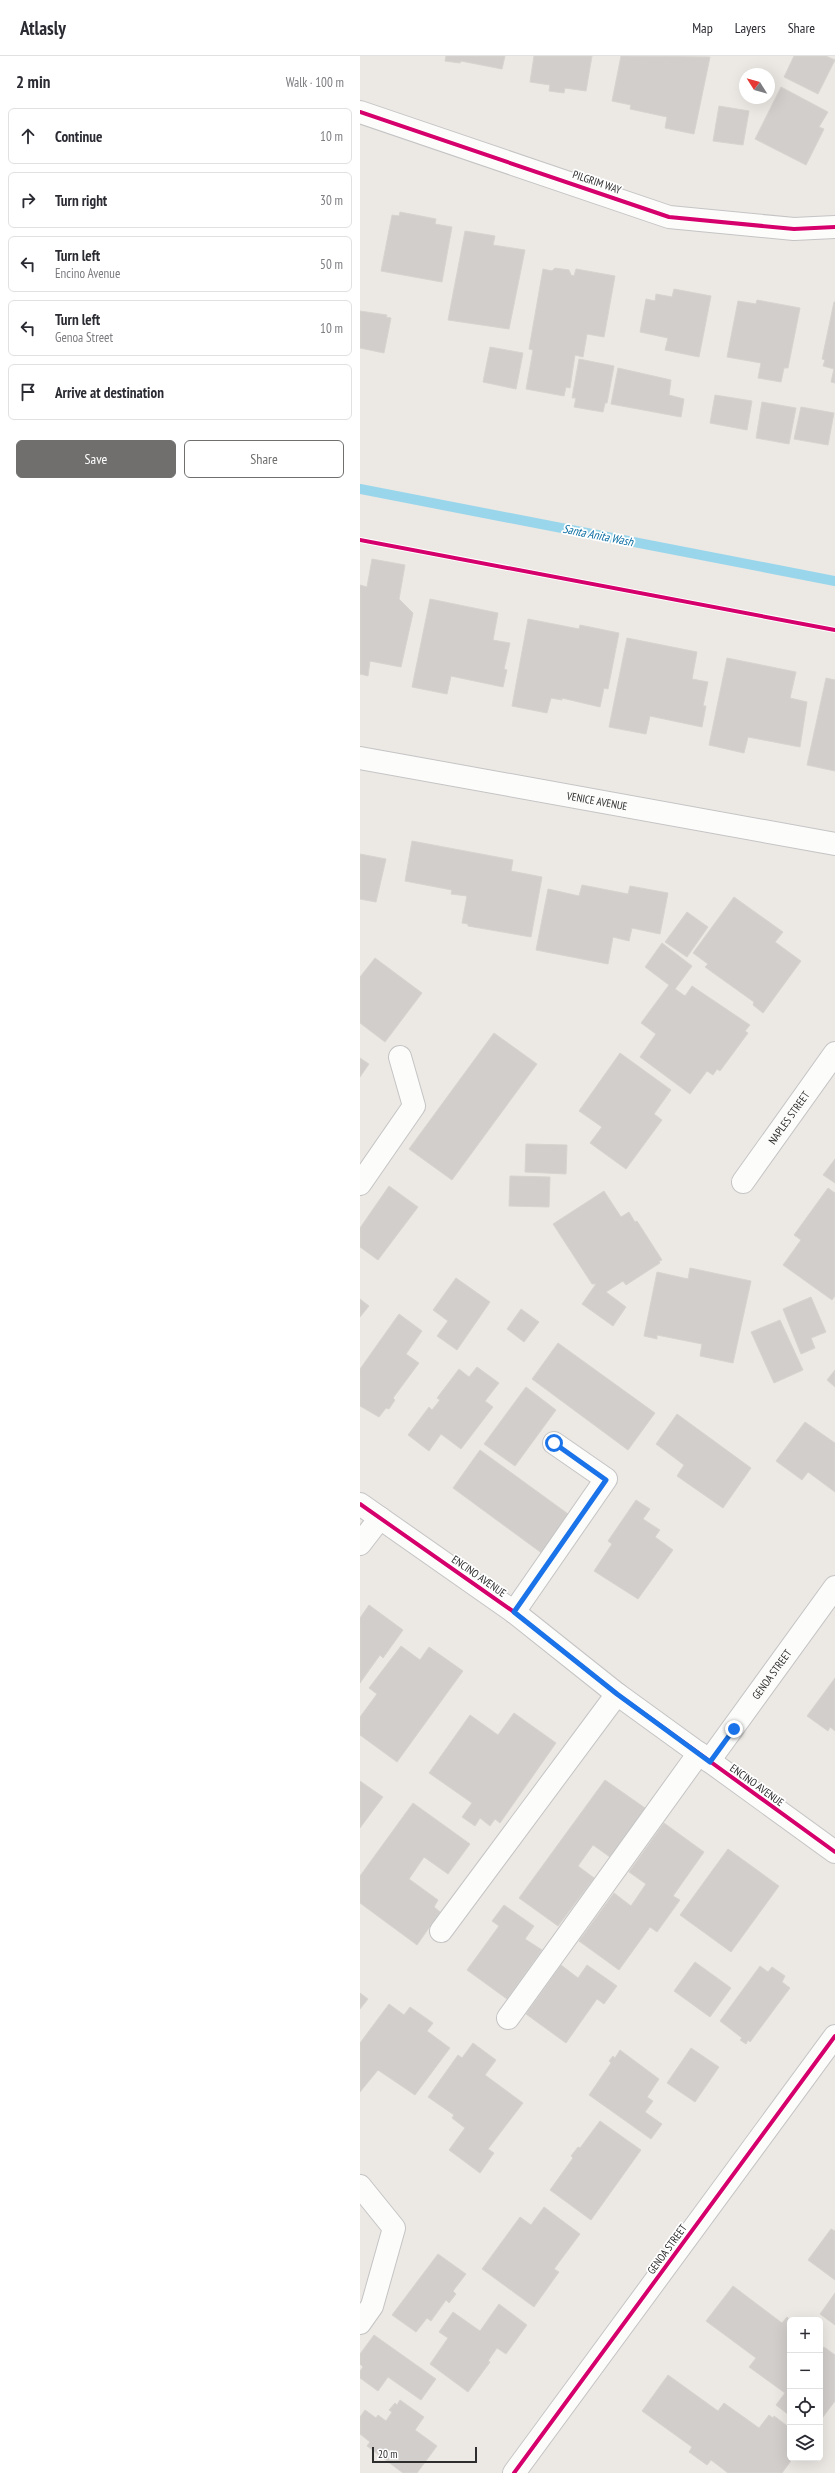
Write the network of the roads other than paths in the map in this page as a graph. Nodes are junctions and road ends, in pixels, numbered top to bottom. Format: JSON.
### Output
{"nodes":[{"id":1,"x":360,"y":112,"type":"edge"},
{"id":2,"x":835,"y":227,"type":"edge"},
{"id":3,"x":360,"y":758,"type":"edge"},
{"id":4,"x":835,"y":844,"type":"edge"},
{"id":5,"x":835,"y":1053,"type":"edge"},
{"id":6,"x":400,"y":1057,"type":"dead end"},
{"id":7,"x":743,"y":1182,"type":"dead end"},
{"id":8,"x":360,"y":1184,"type":"edge"},
{"id":9,"x":554,"y":1443,"type":"dead end"},
{"id":10,"x":360,"y":1504,"type":"edge"},
{"id":11,"x":380,"y":1518,"type":"junction"},
{"id":12,"x":360,"y":1544,"type":"edge"},
{"id":13,"x":835,"y":1587,"type":"edge"},
{"id":14,"x":514,"y":1612,"type":"junction"},
{"id":15,"x":617,"y":1694,"type":"junction"},
{"id":16,"x":704,"y":1757,"type":"junction"},
{"id":17,"x":835,"y":1852,"type":"edge"},
{"id":18,"x":441,"y":1931,"type":"dead end"},
{"id":19,"x":508,"y":2018,"type":"dead end"},
{"id":20,"x":835,"y":2036,"type":"edge"},
{"id":21,"x":360,"y":2186,"type":"edge"},
{"id":22,"x":360,"y":2323,"type":"edge"},
{"id":23,"x":514,"y":2473,"type":"edge"}],
"edges":[{"from":1,"to":2,"type":"street","name":"PILGRIM WAY"},
{"from":3,"to":4,"type":"street","name":"VENICE AVENUE"},
{"from":5,"to":7,"type":"street","name":"NAPLES STREET"},
{"from":6,"to":8,"type":"street"},
{"from":9,"to":14,"type":"street"},
{"from":10,"to":11,"type":"street","name":"ENCINO AVENUE"},
{"from":11,"to":12,"type":"street"},
{"from":11,"to":14,"type":"street","name":"ENCINO AVENUE"},
{"from":13,"to":16,"type":"street","name":"GENOA STREET"},
{"from":14,"to":15,"type":"street","name":"ENCINO AVENUE"},
{"from":15,"to":16,"type":"street","name":"ENCINO AVENUE"},
{"from":15,"to":18,"type":"street"},
{"from":16,"to":17,"type":"street","name":"ENCINO AVENUE"},
{"from":16,"to":19,"type":"street","name":"GENOA STREET"},
{"from":20,"to":23,"type":"street","name":"GENOA STREET"},
{"from":21,"to":22,"type":"street"}]}
